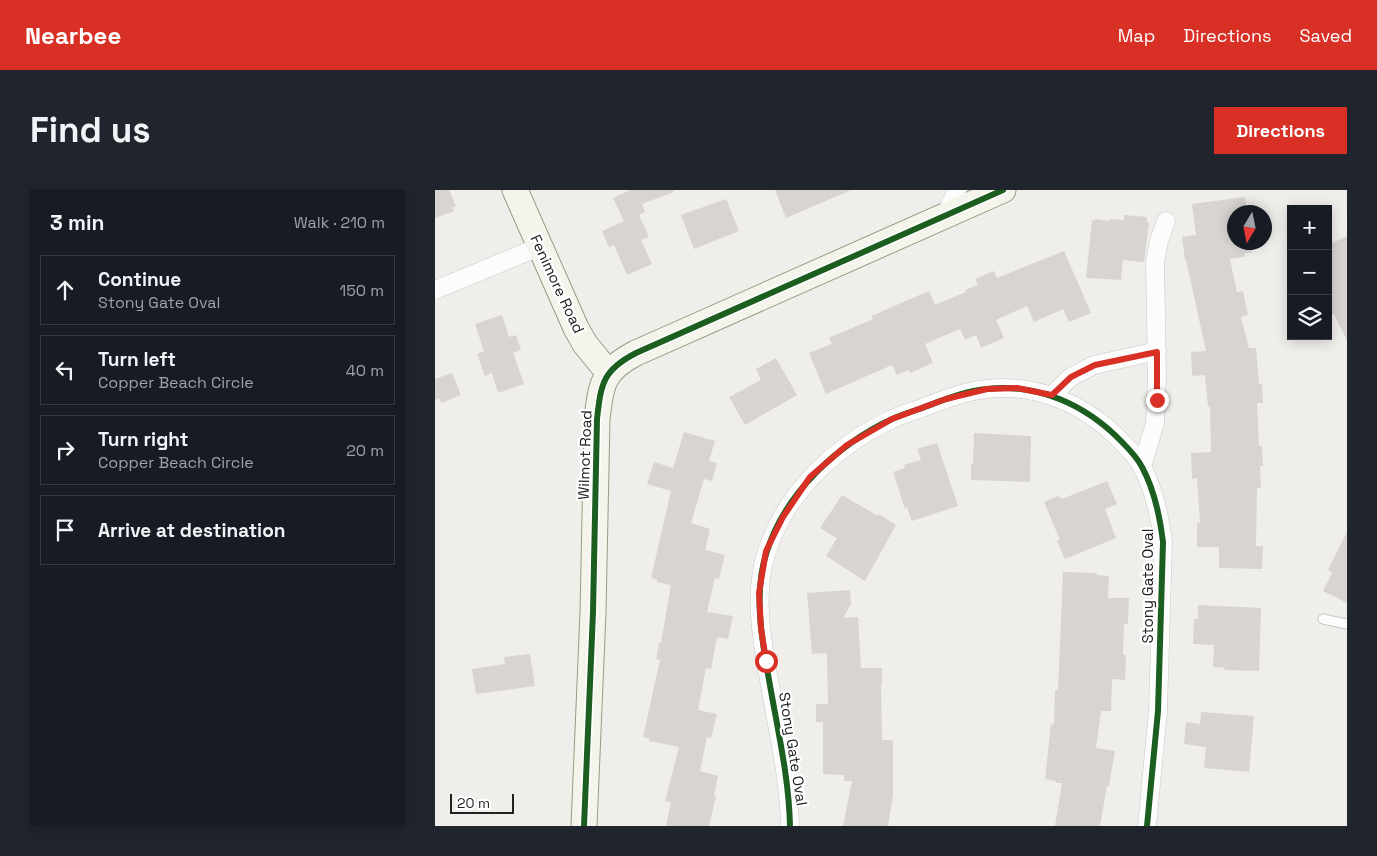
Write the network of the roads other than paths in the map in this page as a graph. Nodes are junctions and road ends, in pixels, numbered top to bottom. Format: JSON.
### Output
{"nodes":[{"id":1,"x":515,"y":190,"type":"edge"},
{"id":2,"x":957,"y":190,"type":"edge"},
{"id":3,"x":1003,"y":190,"type":"edge"},
{"id":4,"x":944,"y":216,"type":"junction"},
{"id":5,"x":1166,"y":221,"type":"dead end"},
{"id":6,"x":539,"y":247,"type":"junction"},
{"id":7,"x":435,"y":290,"type":"edge"},
{"id":8,"x":1157,"y":352,"type":"junction"},
{"id":9,"x":608,"y":372,"type":"junction"},
{"id":10,"x":1052,"y":395,"type":"junction"},
{"id":11,"x":1142,"y":467,"type":"junction"},
{"id":12,"x":1323,"y":619,"type":"dead end"},
{"id":13,"x":1347,"y":624,"type":"edge"},
{"id":14,"x":584,"y":826,"type":"edge"},
{"id":15,"x":790,"y":826,"type":"edge"},
{"id":16,"x":1147,"y":826,"type":"edge"}],
"edges":[{"from":1,"to":6,"type":"street","name":"Fenimore Road"},
{"from":2,"to":4,"type":"street"},
{"from":3,"to":4,"type":"street"},
{"from":4,"to":9,"type":"street"},
{"from":5,"to":8,"type":"street"},
{"from":6,"to":7,"type":"street"},
{"from":6,"to":9,"type":"street","name":"Fenimore Road"},
{"from":8,"to":10,"type":"street"},
{"from":8,"to":11,"type":"street"},
{"from":9,"to":14,"type":"street","name":"Wilmot Road"},
{"from":10,"to":11,"type":"street","name":"Stony Gate Oval"},
{"from":10,"to":15,"type":"street","name":"Stony Gate Oval"},
{"from":11,"to":16,"type":"street","name":"Stony Gate Oval"},
{"from":12,"to":13,"type":"lane"}]}
